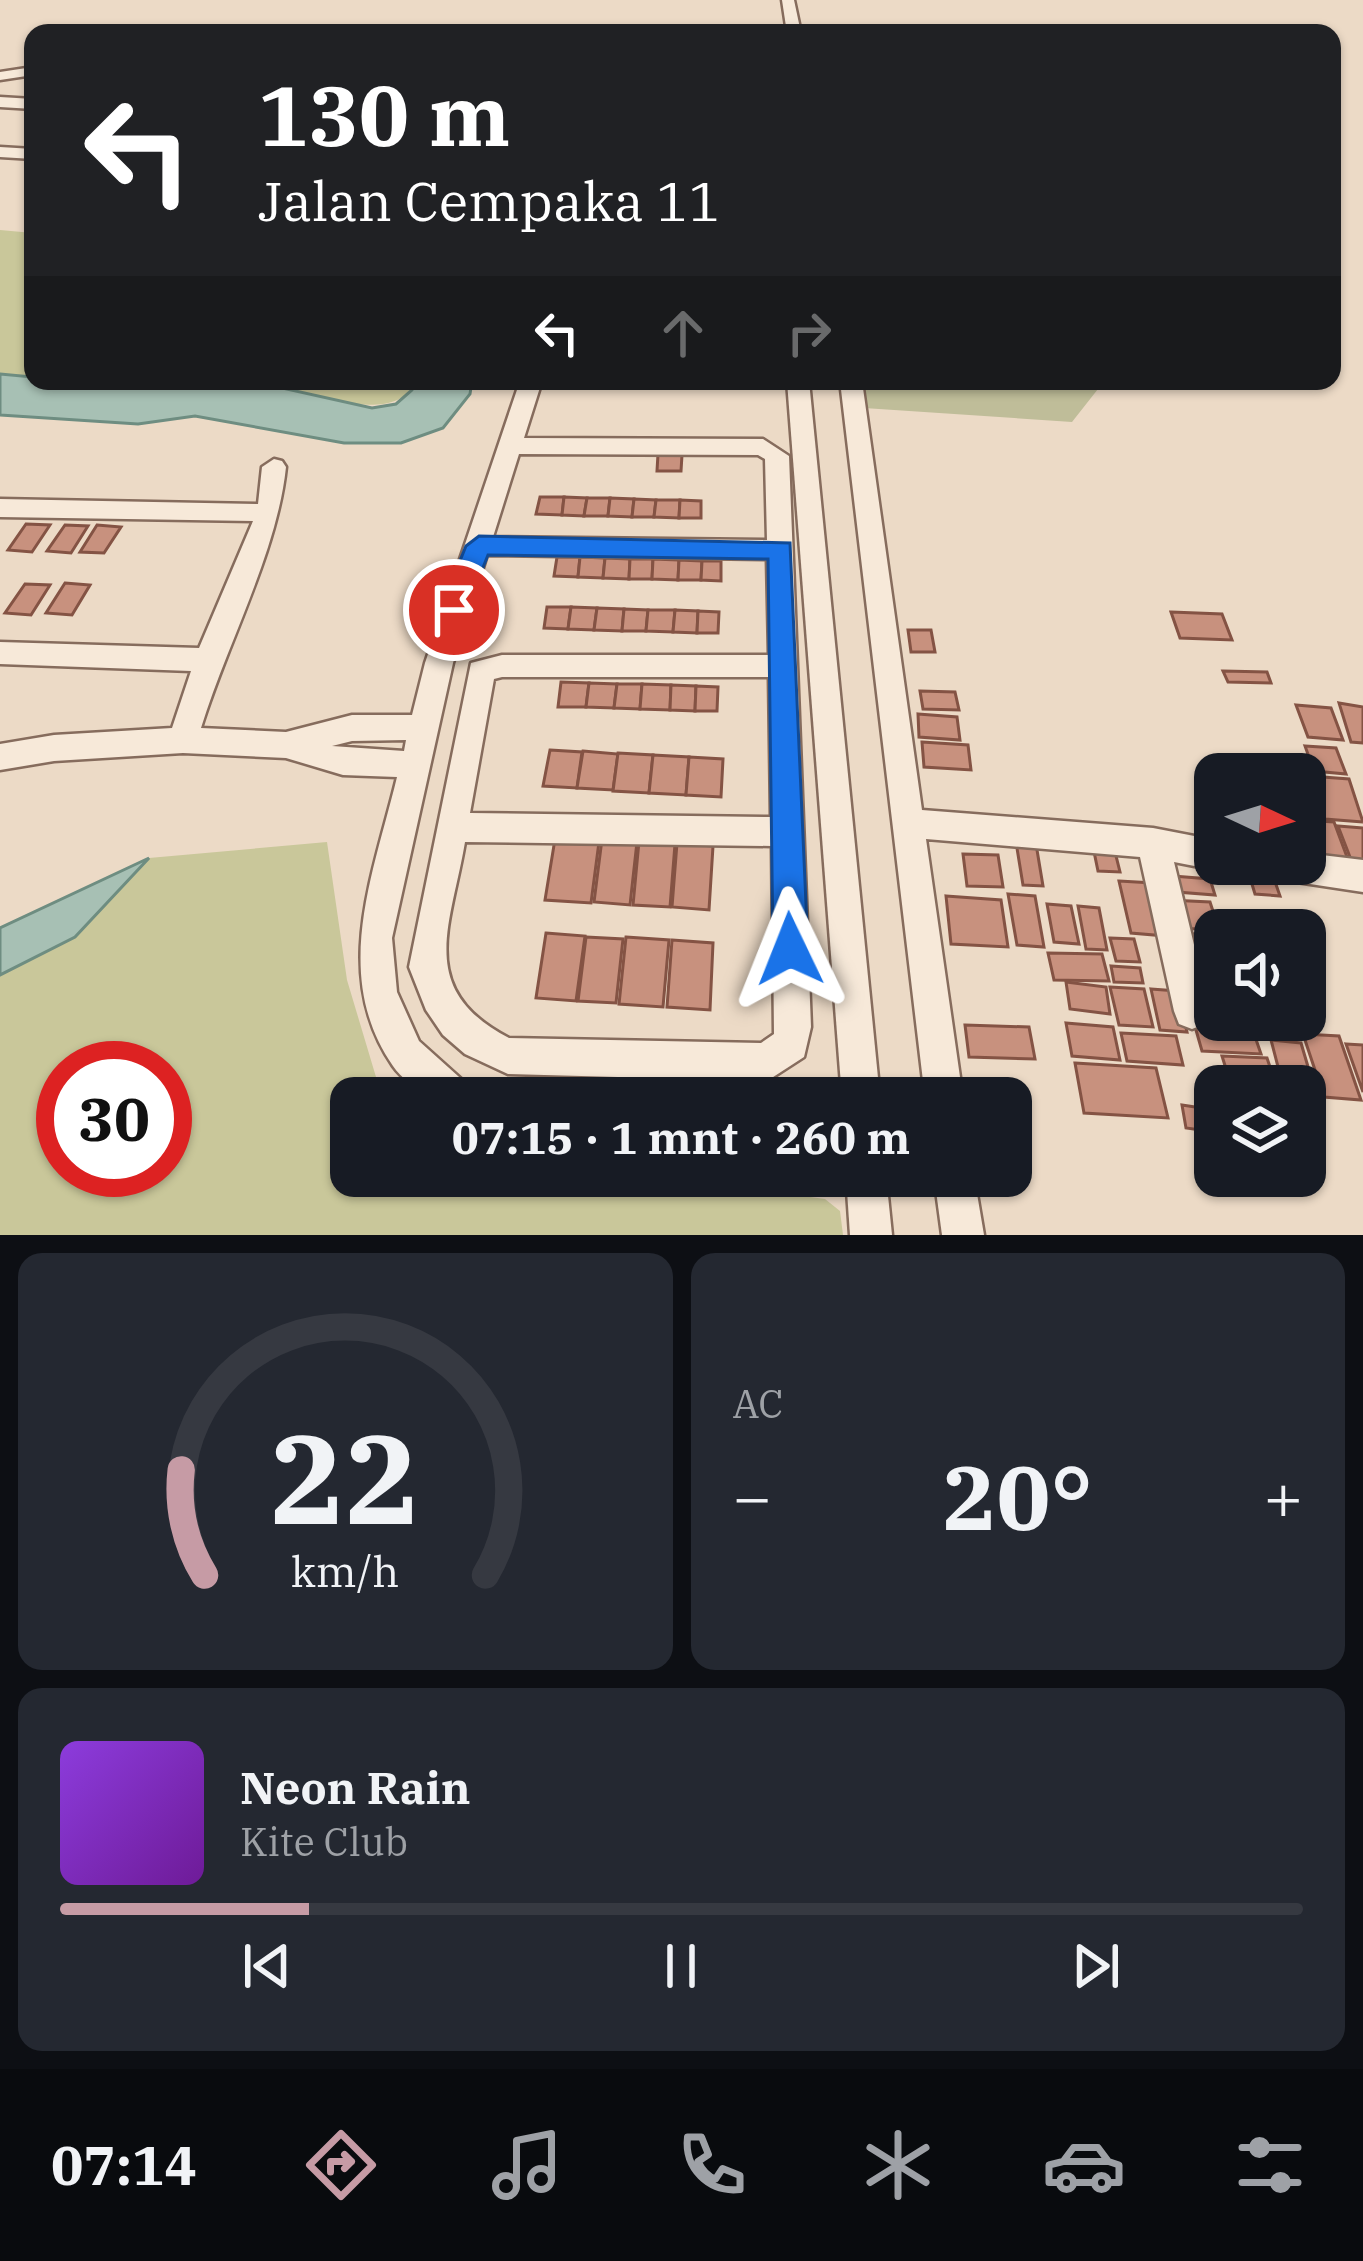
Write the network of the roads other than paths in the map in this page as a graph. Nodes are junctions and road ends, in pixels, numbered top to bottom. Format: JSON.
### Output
{"nodes":[{"id":1,"x":528,"y":390,"type":"edge"},
{"id":2,"x":799,"y":390,"type":"edge"},
{"id":3,"x":852,"y":390,"type":"edge"},
{"id":4,"x":509,"y":446,"type":"junction"},
{"id":5,"x":274,"y":467,"type":"dead end"},
{"id":6,"x":0,"y":508,"type":"edge"},
{"id":7,"x":269,"y":513,"type":"junction"},
{"id":8,"x":479,"y":546,"type":"junction"},
{"id":9,"x":781,"y":550,"type":"junction"},
{"id":10,"x":0,"y":653,"type":"edge"},
{"id":11,"x":208,"y":660,"type":"junction"},
{"id":12,"x":781,"y":666,"type":"junction"},
{"id":13,"x":423,"y":727,"type":"junction"},
{"id":14,"x":183,"y":740,"type":"junction"},
{"id":15,"x":286,"y":746,"type":"junction"},
{"id":16,"x":0,"y":757,"type":"edge"},
{"id":17,"x":412,"y":764,"type":"junction"},
{"id":18,"x":907,"y":824,"type":"junction"},
{"id":19,"x":450,"y":827,"type":"junction"},
{"id":20,"x":786,"y":832,"type":"junction"},
{"id":21,"x":1153,"y":843,"type":"junction"},
{"id":22,"x":1194,"y":851,"type":"edge"},
{"id":23,"x":1326,"y":877,"type":"edge"},
{"id":24,"x":1359,"y":885,"type":"edge"},
{"id":25,"x":1192,"y":1011,"type":"dead end"},
{"id":26,"x":431,"y":1077,"type":"edge"},
{"id":27,"x":859,"y":1077,"type":"edge"},
{"id":28,"x":941,"y":1077,"type":"edge"},
{"id":29,"x":868,"y":1197,"type":"edge"},
{"id":30,"x":957,"y":1197,"type":"edge"},
{"id":31,"x":871,"y":1235,"type":"edge"},
{"id":32,"x":963,"y":1235,"type":"edge"}],
"edges":[{"from":1,"to":4,"type":"street"},
{"from":2,"to":27,"type":"street"},
{"from":3,"to":18,"type":"street"},
{"from":4,"to":8,"type":"street"},
{"from":4,"to":9,"type":"street"},
{"from":5,"to":7,"type":"street"},
{"from":6,"to":7,"type":"street"},
{"from":7,"to":11,"type":"street"},
{"from":8,"to":9,"type":"street"},
{"from":8,"to":13,"type":"street"},
{"from":9,"to":12,"type":"street"},
{"from":10,"to":11,"type":"street"},
{"from":11,"to":14,"type":"street"},
{"from":12,"to":19,"type":"street"},
{"from":12,"to":20,"type":"street"},
{"from":13,"to":15,"type":"street"},
{"from":13,"to":17,"type":"street"},
{"from":14,"to":15,"type":"street"},
{"from":14,"to":16,"type":"street"},
{"from":15,"to":17,"type":"street"},
{"from":17,"to":26,"type":"street"},
{"from":18,"to":21,"type":"street"},
{"from":18,"to":28,"type":"street"},
{"from":19,"to":20,"type":"street"},
{"from":19,"to":20,"type":"street"},
{"from":21,"to":22,"type":"street"},
{"from":21,"to":25,"type":"street"},
{"from":23,"to":24,"type":"street"},
{"from":29,"to":31,"type":"street"},
{"from":30,"to":32,"type":"street"}]}
